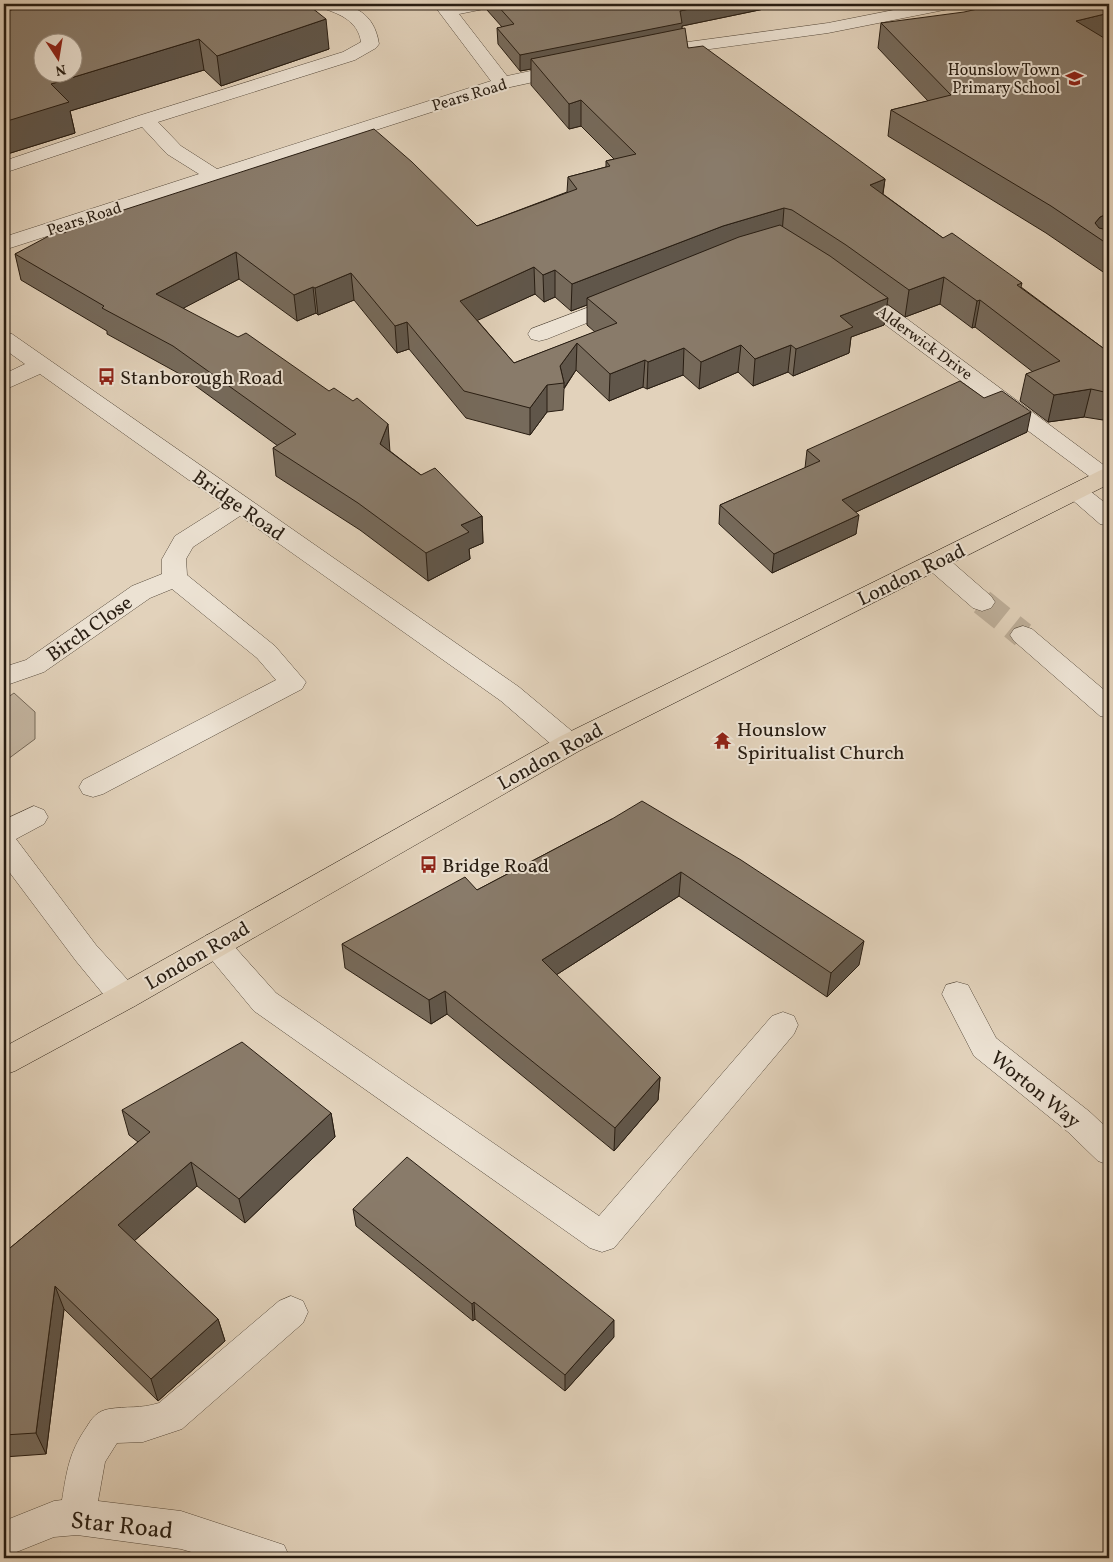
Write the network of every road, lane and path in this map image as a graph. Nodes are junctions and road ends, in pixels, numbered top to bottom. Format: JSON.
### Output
{"nodes":[{"id":1,"x":328,"y":4,"type":"edge"},
{"id":2,"x":483,"y":4,"type":"edge"},
{"id":3,"x":949,"y":4,"type":"edge"},
{"id":4,"x":445,"y":8,"type":"edge"},
{"id":5,"x":633,"y":56,"type":"edge"},
{"id":6,"x":586,"y":65,"type":"edge"},
{"id":7,"x":502,"y":83,"type":"junction"},
{"id":8,"x":146,"y":120,"type":"junction"},
{"id":9,"x":4,"y":167,"type":"edge"},
{"id":10,"x":214,"y":175,"type":"junction"},
{"id":11,"x":4,"y":244,"type":"edge"},
{"id":12,"x":842,"y":282,"type":"edge"},
{"id":13,"x":638,"y":294,"type":"edge"},
{"id":14,"x":539,"y":334,"type":"dead end"},
{"id":15,"x":4,"y":340,"type":"edge"},
{"id":16,"x":40,"y":365,"type":"junction"},
{"id":17,"x":4,"y":383,"type":"edge"},
{"id":18,"x":1107,"y":476,"type":"edge"},
{"id":19,"x":1077,"y":492,"type":"junction"},
{"id":20,"x":240,"y":505,"type":"junction"},
{"id":21,"x":1109,"y":518,"type":"edge"},
{"id":22,"x":936,"y":562,"type":"junction"},
{"id":23,"x":175,"y":578,"type":"junction"},
{"id":24,"x":982,"y":602,"type":"tunnel mouth"},
{"id":25,"x":1023,"y":635,"type":"tunnel mouth"},
{"id":26,"x":4,"y":677,"type":"edge"},
{"id":27,"x":1109,"y":709,"type":"edge"},
{"id":28,"x":569,"y":744,"type":"junction"},
{"id":29,"x":93,"y":787,"type":"dead end"},
{"id":30,"x":34,"y":817,"type":"dead end"},
{"id":31,"x":4,"y":832,"type":"edge"},
{"id":32,"x":4,"y":844,"type":"edge"},
{"id":33,"x":215,"y":944,"type":"junction"},
{"id":34,"x":957,"y":994,"type":"dead end"},
{"id":35,"x":124,"y":997,"type":"junction"},
{"id":36,"x":783,"y":1025,"type":"dead end"},
{"id":37,"x":4,"y":1062,"type":"edge"},
{"id":38,"x":1109,"y":1151,"type":"edge"},
{"id":39,"x":291,"y":1312,"type":"dead end"},
{"id":40,"x":77,"y":1517,"type":"junction"},
{"id":41,"x":4,"y":1539,"type":"edge"},
{"id":42,"x":271,"y":1558,"type":"edge"}],
"edges":[{"from":1,"to":8,"type":"street"},
{"from":2,"to":4,"type":"street"},
{"from":3,"to":5,"type":"street"},
{"from":4,"to":7,"type":"street"},
{"from":6,"to":7,"type":"street","name":"Pears Road"},
{"from":7,"to":10,"type":"street","name":"Pears Road"},
{"from":8,"to":9,"type":"street"},
{"from":8,"to":10,"type":"street"},
{"from":10,"to":11,"type":"street","name":"Pears Road"},
{"from":12,"to":18,"type":"street","name":"Alderwick Drive"},
{"from":13,"to":14,"type":"street"},
{"from":15,"to":16,"type":"street","name":"Bridge Road"},
{"from":16,"to":17,"type":"street"},
{"from":16,"to":20,"type":"street","name":"Bridge Road"},
{"from":18,"to":19,"type":"main road","name":"London Road"},
{"from":19,"to":21,"type":"street"},
{"from":19,"to":22,"type":"main road","name":"London Road"},
{"from":20,"to":23,"type":"street"},
{"from":20,"to":28,"type":"street","name":"Bridge Road"},
{"from":22,"to":24,"type":"street"},
{"from":22,"to":28,"type":"main road","name":"London Road"},
{"from":23,"to":26,"type":"street","name":"Birch Close"},
{"from":23,"to":29,"type":"street"},
{"from":25,"to":27,"type":"street"},
{"from":28,"to":33,"type":"main road","name":"London Road"},
{"from":30,"to":31,"type":"street"},
{"from":32,"to":35,"type":"street"},
{"from":33,"to":35,"type":"main road","name":"London Road"},
{"from":33,"to":36,"type":"street"},
{"from":34,"to":38,"type":"street","name":"Worton Way"},
{"from":35,"to":37,"type":"main road","name":"London Road"},
{"from":39,"to":40,"type":"street"},
{"from":40,"to":41,"type":"street","name":"Star Road"},
{"from":40,"to":42,"type":"street","name":"Star Road"}]}
